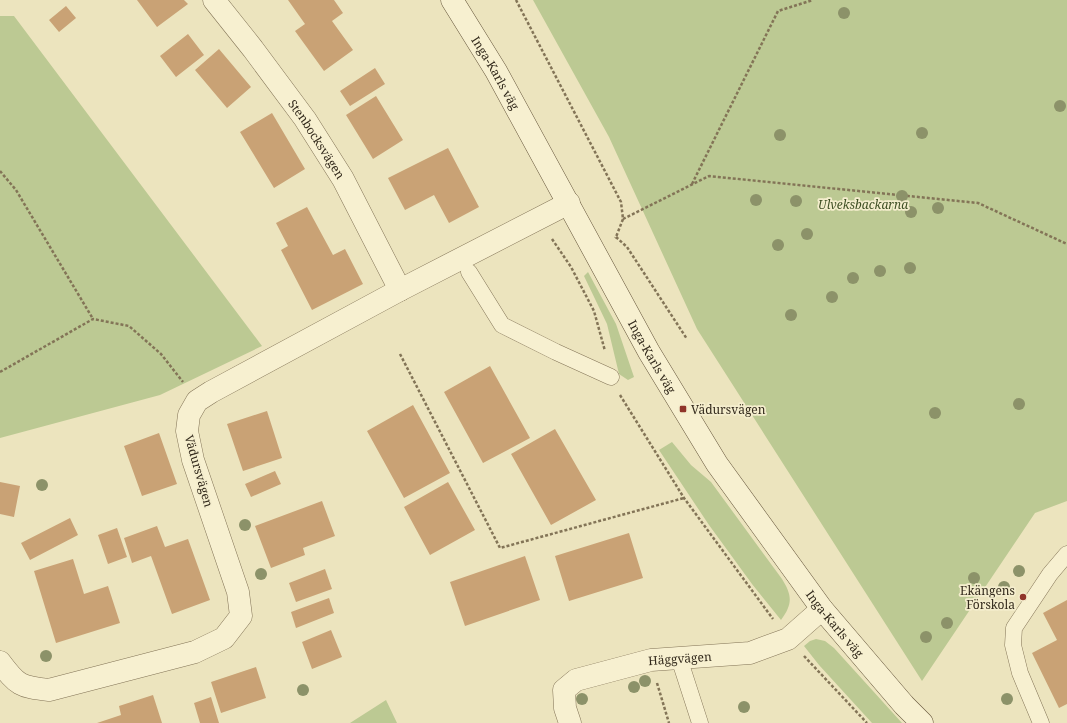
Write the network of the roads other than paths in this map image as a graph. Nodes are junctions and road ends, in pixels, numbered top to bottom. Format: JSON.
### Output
{"nodes":[{"id":1,"x":214,"y":0,"type":"edge"},
{"id":2,"x":452,"y":0,"type":"edge"},
{"id":3,"x":569,"y":203,"type":"junction"},
{"id":4,"x":469,"y":272,"type":"dead end"},
{"id":5,"x":400,"y":290,"type":"junction"},
{"id":6,"x":611,"y":377,"type":"road end"},
{"id":7,"x":1067,"y":554,"type":"edge"},
{"id":8,"x":822,"y":609,"type":"junction"},
{"id":9,"x":678,"y":658,"type":"junction"},
{"id":10,"x":0,"y":662,"type":"edge"},
{"id":11,"x":570,"y":723,"type":"edge"},
{"id":12,"x":700,"y":723,"type":"edge"},
{"id":13,"x":922,"y":723,"type":"edge"},
{"id":14,"x":1041,"y":723,"type":"edge"}],
"edges":[{"from":1,"to":5,"type":"street","name":"Stenbocksvägen"},
{"from":2,"to":3,"type":"street","name":"Inga-Karls väg"},
{"from":3,"to":5,"type":"street"},
{"from":3,"to":8,"type":"street","name":"Inga-Karls väg"},
{"from":4,"to":6,"type":"lane"},
{"from":5,"to":10,"type":"street","name":"Vädursvägen"},
{"from":7,"to":14,"type":"lane"},
{"from":8,"to":9,"type":"street","name":"Häggvägen"},
{"from":8,"to":13,"type":"street","name":"Inga-Karls väg"},
{"from":9,"to":11,"type":"street","name":"Häggvägen"},
{"from":9,"to":12,"type":"lane"}]}
